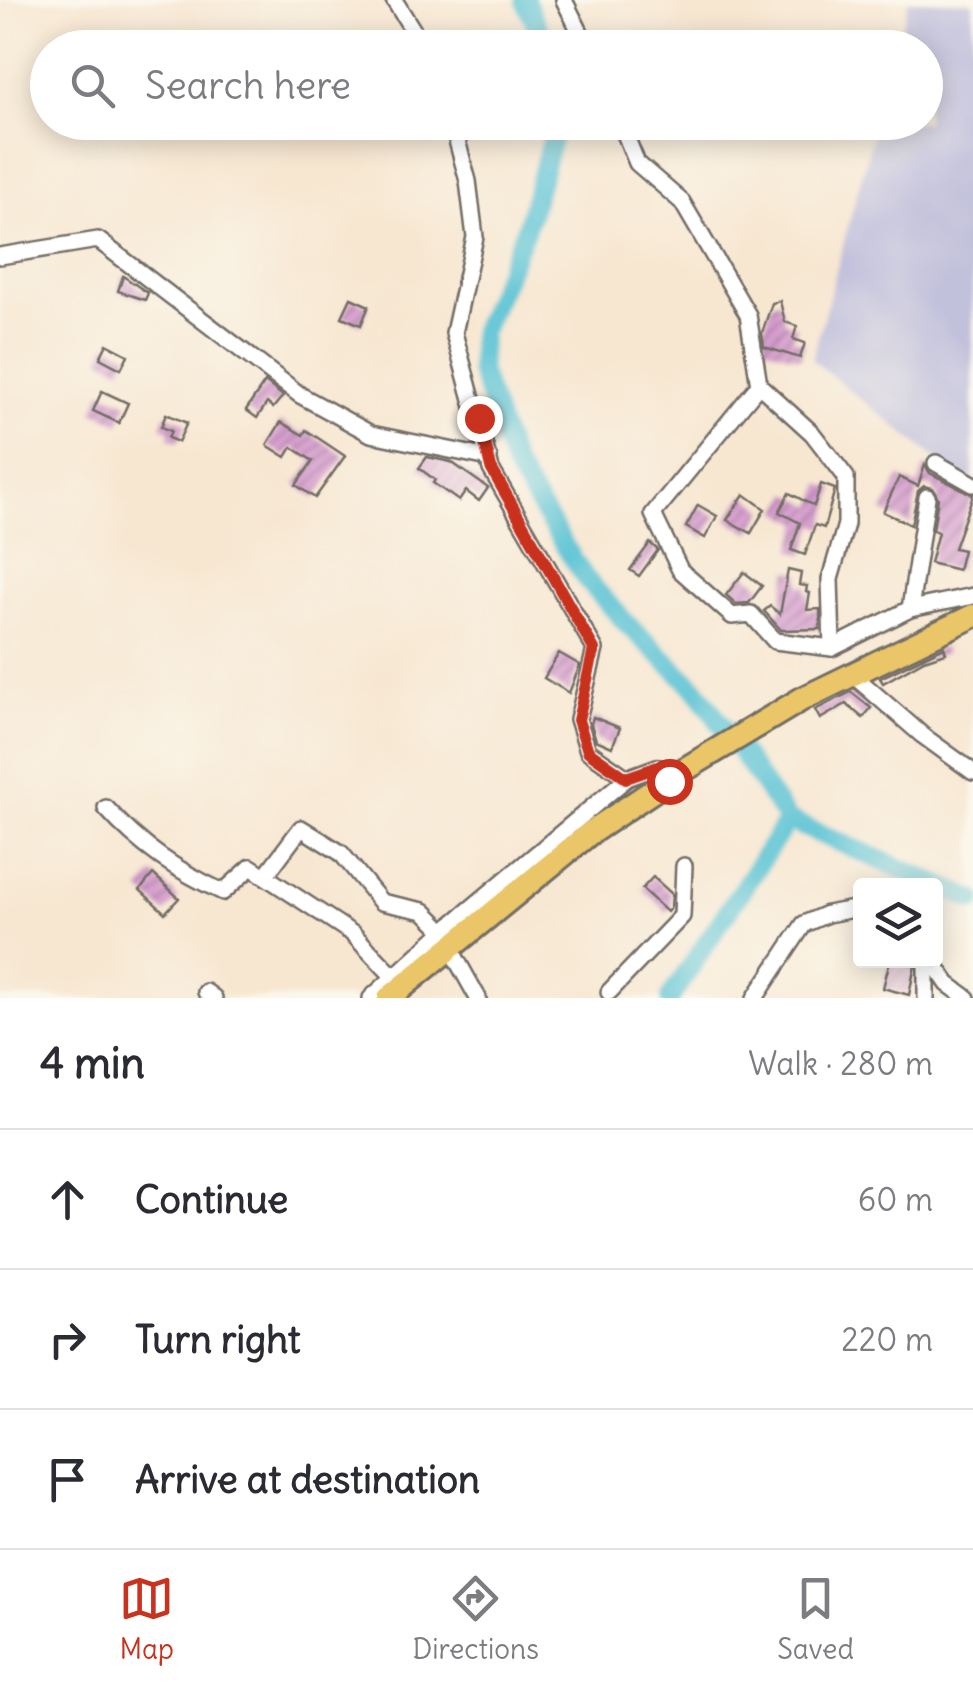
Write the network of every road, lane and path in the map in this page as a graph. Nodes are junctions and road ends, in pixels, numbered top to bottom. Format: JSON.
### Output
{"nodes":[{"id":1,"x":394,"y":0,"type":"edge"},
{"id":2,"x":564,"y":0,"type":"edge"},
{"id":3,"x":413,"y":30,"type":"edge"},
{"id":4,"x":579,"y":30,"type":"edge"},
{"id":5,"x":457,"y":140,"type":"edge"},
{"id":6,"x":627,"y":140,"type":"edge"},
{"id":7,"x":0,"y":256,"type":"edge"},
{"id":8,"x":758,"y":385,"type":"junction"},
{"id":9,"x":489,"y":458,"type":"junction"},
{"id":10,"x":936,"y":463,"type":"dead end"},
{"id":11,"x":973,"y":484,"type":"edge"},
{"id":12,"x":928,"y":497,"type":"dead end"},
{"id":13,"x":973,"y":596,"type":"edge"},
{"id":14,"x":910,"y":609,"type":"junction"},
{"id":15,"x":973,"y":616,"type":"edge"},
{"id":16,"x":832,"y":648,"type":"junction"},
{"id":17,"x":854,"y":676,"type":"junction"},
{"id":18,"x":973,"y":772,"type":"edge"},
{"id":19,"x":678,"y":775,"type":"junction"},
{"id":20,"x":626,"y":778,"type":"junction"},
{"id":21,"x":106,"y":808,"type":"dead end"},
{"id":22,"x":684,"y":866,"type":"dead end"},
{"id":23,"x":265,"y":876,"type":"junction"},
{"id":24,"x":853,"y":909,"type":"edge"},
{"id":25,"x":447,"y":939,"type":"junction"},
{"id":26,"x":928,"y":968,"type":"edge"},
{"id":27,"x":935,"y":968,"type":"edge"},
{"id":28,"x":391,"y":987,"type":"edge"},
{"id":29,"x":608,"y":996,"type":"edge"},
{"id":30,"x":371,"y":998,"type":"edge"},
{"id":31,"x":478,"y":998,"type":"edge"},
{"id":32,"x":755,"y":998,"type":"edge"},
{"id":33,"x":926,"y":998,"type":"edge"},
{"id":34,"x":967,"y":998,"type":"edge"}],
"edges":[{"from":1,"to":3,"type":"street"},
{"from":2,"to":4,"type":"street"},
{"from":5,"to":9,"type":"street"},
{"from":6,"to":8,"type":"street"},
{"from":7,"to":9,"type":"street"},
{"from":8,"to":16,"type":"street"},
{"from":8,"to":16,"type":"street"},
{"from":9,"to":20,"type":"street"},
{"from":10,"to":11,"type":"street"},
{"from":12,"to":14,"type":"street"},
{"from":13,"to":14,"type":"street"},
{"from":14,"to":16,"type":"street"},
{"from":15,"to":17,"type":"highway"},
{"from":17,"to":18,"type":"street"},
{"from":17,"to":19,"type":"highway"},
{"from":19,"to":20,"type":"street"},
{"from":19,"to":25,"type":"highway"},
{"from":20,"to":25,"type":"street"},
{"from":21,"to":23,"type":"street"},
{"from":22,"to":29,"type":"street"},
{"from":23,"to":25,"type":"street"},
{"from":23,"to":28,"type":"street"},
{"from":24,"to":32,"type":"street"},
{"from":25,"to":28,"type":"highway"},
{"from":25,"to":31,"type":"street"},
{"from":26,"to":33,"type":"street"},
{"from":27,"to":34,"type":"street"},
{"from":28,"to":30,"type":"street"}]}
